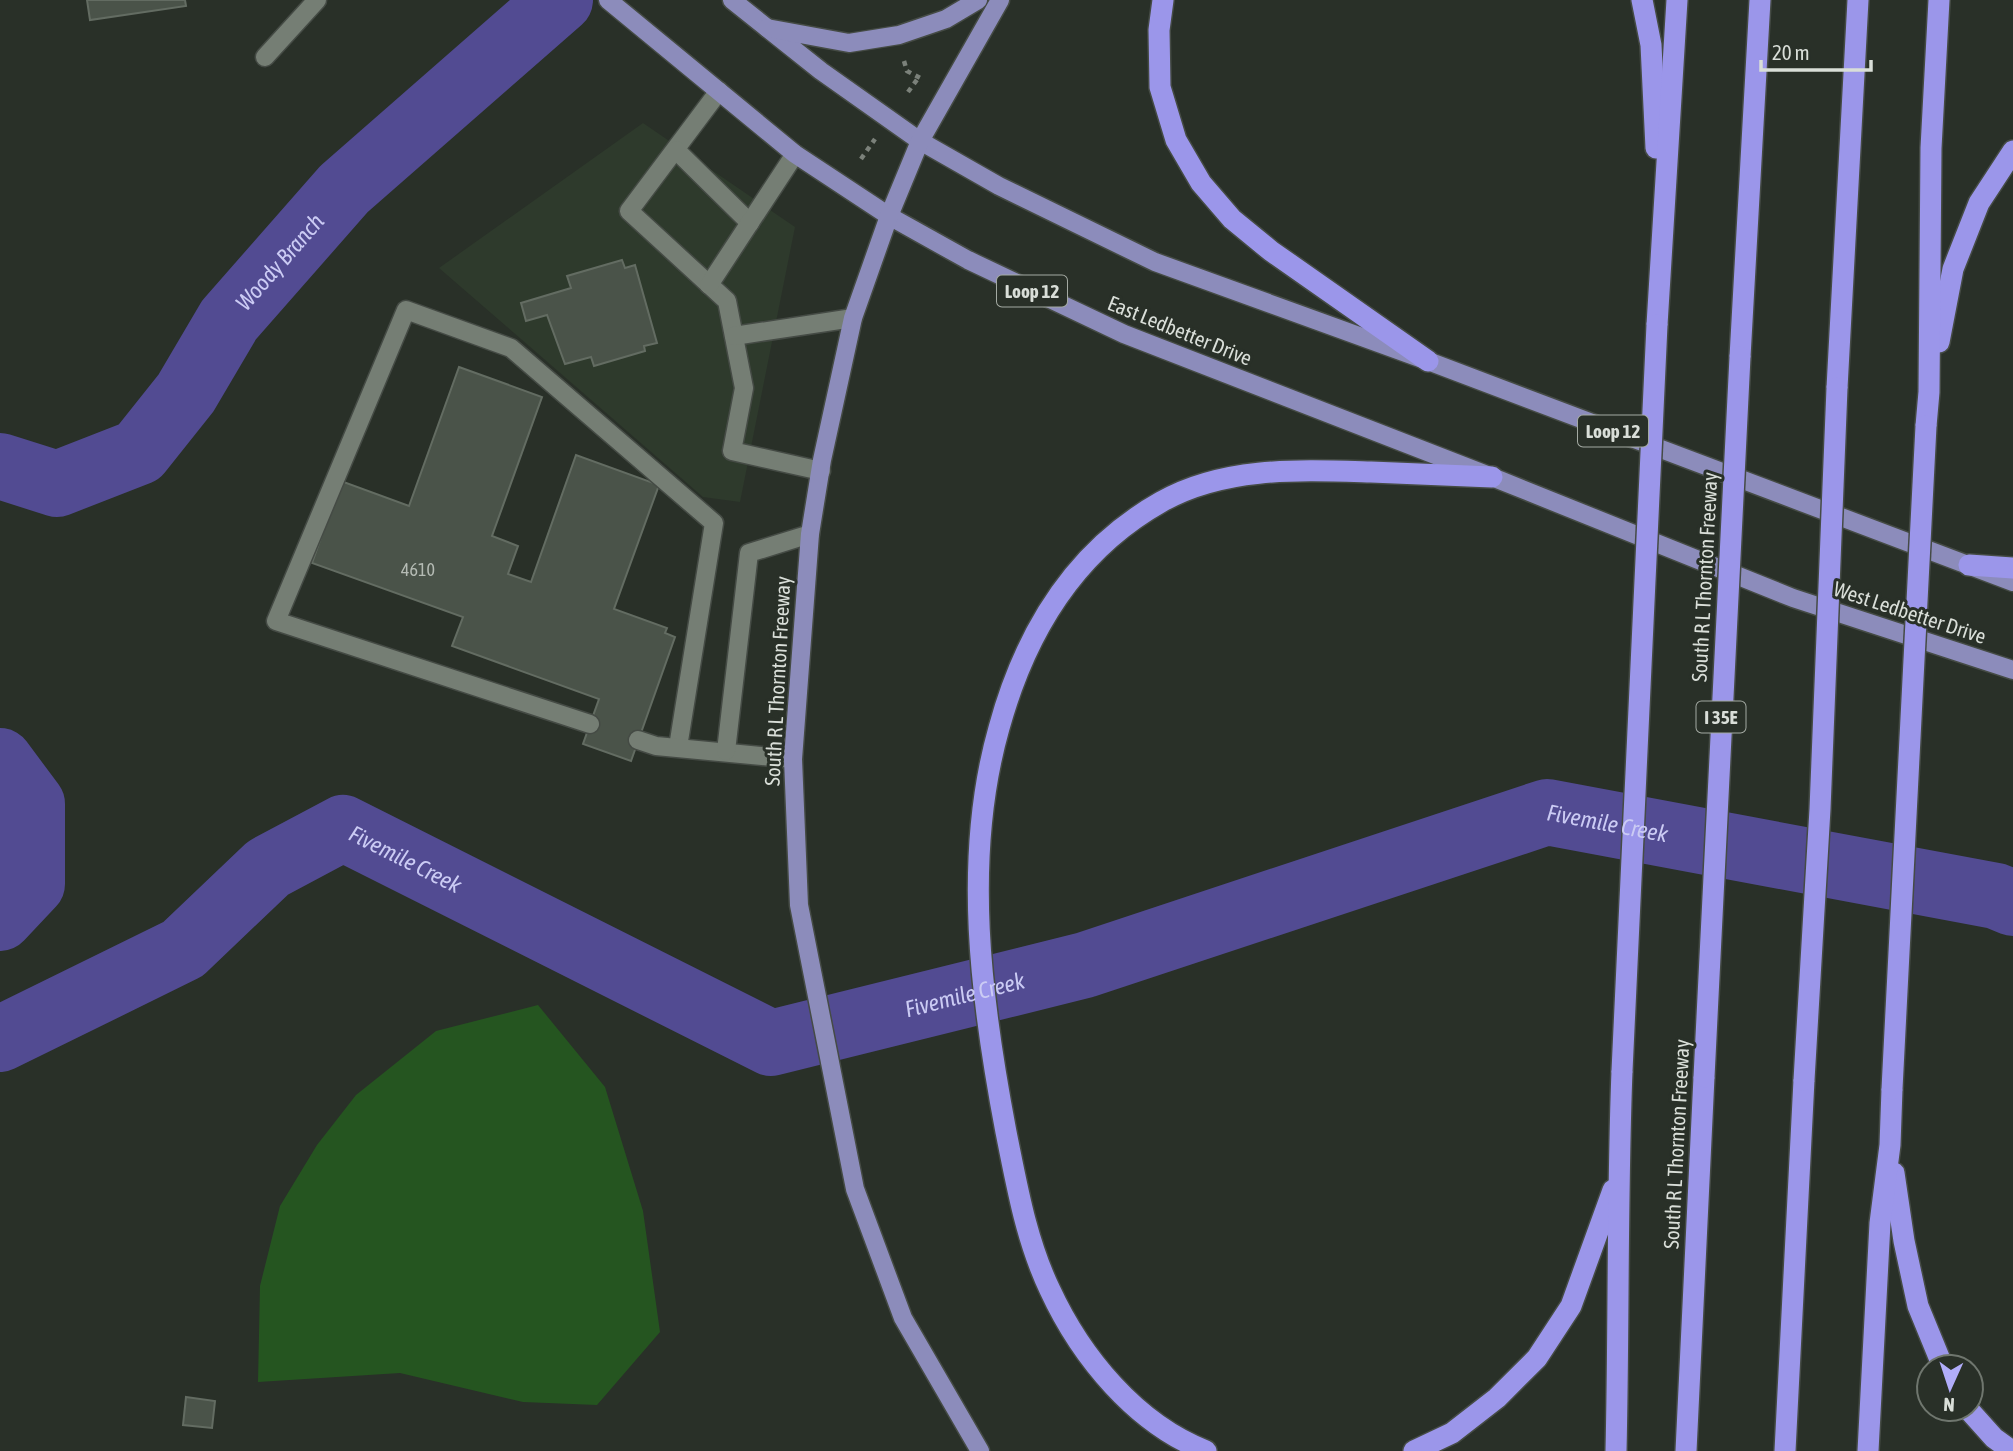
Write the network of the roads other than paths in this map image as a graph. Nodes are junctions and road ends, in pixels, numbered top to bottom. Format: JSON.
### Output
{"nodes":[{"id":1,"x":317,"y":0,"type":"edge"},
{"id":2,"x":608,"y":0,"type":"edge"},
{"id":3,"x":732,"y":0,"type":"edge"},
{"id":4,"x":978,"y":0,"type":"edge"},
{"id":5,"x":1000,"y":0,"type":"edge"},
{"id":6,"x":1163,"y":0,"type":"edge"},
{"id":7,"x":1642,"y":0,"type":"edge"},
{"id":8,"x":1677,"y":0,"type":"edge"},
{"id":9,"x":1760,"y":0,"type":"edge"},
{"id":10,"x":1857,"y":0,"type":"edge"},
{"id":11,"x":1938,"y":0,"type":"edge"},
{"id":12,"x":764,"y":27,"type":"junction"},
{"id":13,"x":265,"y":57,"type":"dead end"},
{"id":14,"x":719,"y":91,"type":"junction"},
{"id":15,"x":920,"y":141,"type":"junction"},
{"id":16,"x":676,"y":150,"type":"junction"},
{"id":17,"x":2013,"y":151,"type":"edge"},
{"id":18,"x":795,"y":153,"type":"junction"},
{"id":19,"x":889,"y":216,"type":"junction"},
{"id":20,"x":750,"y":223,"type":"junction"},
{"id":21,"x":709,"y":285,"type":"junction"},
{"id":22,"x":1660,"y":290,"type":"junction"},
{"id":23,"x":853,"y":318,"type":"junction"},
{"id":24,"x":734,"y":336,"type":"junction"},
{"id":25,"x":1428,"y":361,"type":"junction"},
{"id":26,"x":1929,"y":392,"type":"junction"},
{"id":27,"x":821,"y":471,"type":"junction"},
{"id":28,"x":1492,"y":477,"type":"junction"},
{"id":29,"x":810,"y":534,"type":"junction"},
{"id":30,"x":1969,"y":565,"type":"junction"},
{"id":31,"x":2013,"y":568,"type":"edge"},
{"id":32,"x":2013,"y":582,"type":"edge"},
{"id":33,"x":1793,"y":598,"type":"joint"},
{"id":34,"x":2013,"y":670,"type":"edge"},
{"id":35,"x":590,"y":724,"type":"dead end"},
{"id":36,"x":638,"y":740,"type":"dead end"},
{"id":37,"x":678,"y":747,"type":"junction"},
{"id":38,"x":726,"y":751,"type":"junction"},
{"id":39,"x":793,"y":759,"type":"junction"},
{"id":40,"x":1890,"y":1145,"type":"junction"},
{"id":41,"x":1618,"y":1178,"type":"junction"},
{"id":42,"x":1937,"y":1353,"type":"edge"},
{"id":43,"x":1981,"y":1423,"type":"edge"},
{"id":44,"x":981,"y":1451,"type":"edge"},
{"id":45,"x":1206,"y":1451,"type":"edge"},
{"id":46,"x":1414,"y":1451,"type":"edge"},
{"id":47,"x":1616,"y":1451,"type":"edge"},
{"id":48,"x":1686,"y":1451,"type":"edge"},
{"id":49,"x":1785,"y":1451,"type":"edge"},
{"id":50,"x":1868,"y":1451,"type":"edge"},
{"id":51,"x":2012,"y":1451,"type":"edge"}],
"edges":[{"from":1,"to":13,"type":"lane"},
{"from":2,"to":14,"type":"main road","name":"East Ledbetter Drive","number":"Loop 12"},
{"from":3,"to":12,"type":"main road","number":"Loop 12"},
{"from":4,"to":12,"type":"main road"},
{"from":5,"to":15,"type":"main road","name":"South R L Thornton Freeway"},
{"from":6,"to":25,"type":"highway"},
{"from":7,"to":22,"type":"highway"},
{"from":8,"to":22,"type":"highway"},
{"from":9,"to":48,"type":"highway","name":"South R L Thornton Freeway","number":"I 35E","bridge":true},
{"from":10,"to":49,"type":"highway","bridge":true},
{"from":11,"to":26,"type":"highway"},
{"from":12,"to":15,"type":"main road","number":"Loop 12"},
{"from":14,"to":16,"type":"lane"},
{"from":14,"to":18,"type":"main road","name":"East Ledbetter Drive","number":"Loop 12"},
{"from":15,"to":19,"type":"main road","name":"South R L Thornton Freeway"},
{"from":15,"to":25,"type":"main road","number":"Loop 12"},
{"from":16,"to":20,"type":"lane"},
{"from":16,"to":21,"type":"lane"},
{"from":17,"to":26,"type":"highway"},
{"from":18,"to":19,"type":"main road","name":"East Ledbetter Drive","number":"Loop 12"},
{"from":18,"to":20,"type":"lane"},
{"from":19,"to":23,"type":"main road","name":"South R L Thornton Freeway"},
{"from":19,"to":28,"type":"main road","name":"East Ledbetter Drive","number":"Loop 12"},
{"from":20,"to":21,"type":"lane"},
{"from":21,"to":24,"type":"lane"},
{"from":22,"to":41,"type":"highway","bridge":true},
{"from":23,"to":24,"type":"lane"},
{"from":23,"to":27,"type":"main road","name":"South R L Thornton Freeway"},
{"from":24,"to":27,"type":"lane"},
{"from":25,"to":30,"type":"main road","number":"Loop 12"},
{"from":26,"to":40,"type":"highway","bridge":true},
{"from":27,"to":29,"type":"main road","name":"South R L Thornton Freeway"},
{"from":28,"to":33,"type":"main road","name":"East Ledbetter Drive","number":"Loop 12"},
{"from":28,"to":45,"type":"highway"},
{"from":29,"to":38,"type":"lane"},
{"from":29,"to":39,"type":"main road","name":"South R L Thornton Freeway"},
{"from":30,"to":31,"type":"highway"},
{"from":30,"to":32,"type":"main road","number":"Loop 12"},
{"from":33,"to":34,"type":"main road","name":"West Ledbetter Drive","number":"Loop 12"},
{"from":35,"to":37,"type":"lane"},
{"from":36,"to":37,"type":"lane"},
{"from":37,"to":38,"type":"lane"},
{"from":38,"to":39,"type":"lane"},
{"from":39,"to":44,"type":"main road","name":"South R L Thornton Freeway"},
{"from":40,"to":42,"type":"highway"},
{"from":40,"to":50,"type":"highway"},
{"from":41,"to":46,"type":"highway"},
{"from":41,"to":47,"type":"highway"},
{"from":43,"to":51,"type":"highway"}]}
